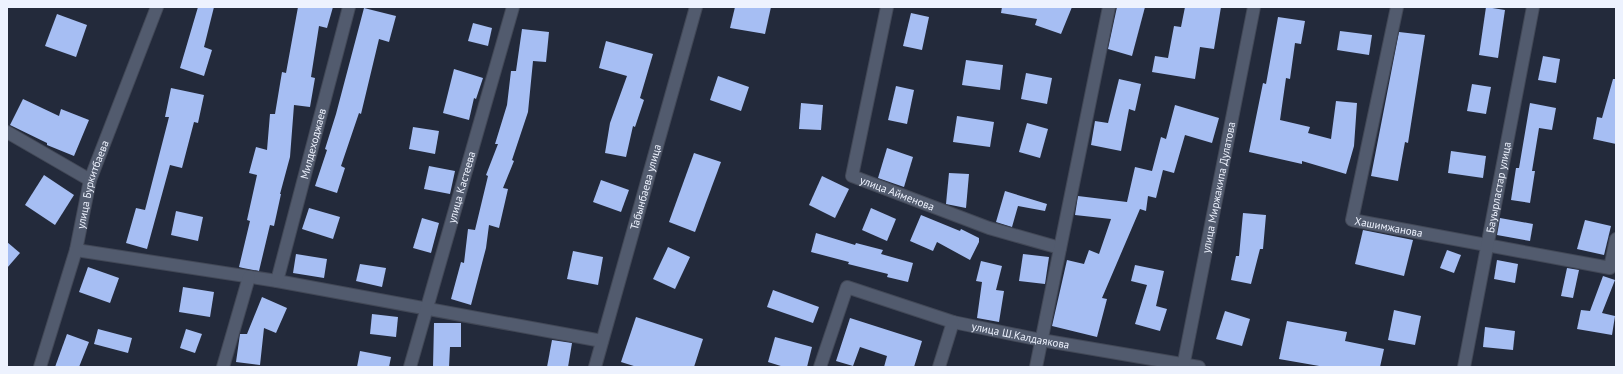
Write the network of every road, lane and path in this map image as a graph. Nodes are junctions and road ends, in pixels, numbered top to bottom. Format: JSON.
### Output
{"nodes":[{"id":1,"x":157,"y":7,"type":"edge"},
{"id":2,"x":349,"y":7,"type":"edge"},
{"id":3,"x":513,"y":7,"type":"edge"},
{"id":4,"x":696,"y":7,"type":"edge"},
{"id":5,"x":887,"y":7,"type":"edge"},
{"id":6,"x":1109,"y":7,"type":"edge"},
{"id":7,"x":1254,"y":7,"type":"edge"},
{"id":8,"x":1397,"y":7,"type":"edge"},
{"id":9,"x":1533,"y":7,"type":"edge"},
{"id":10,"x":7,"y":132,"type":"edge"},
{"id":11,"x":90,"y":180,"type":"junction"},
{"id":12,"x":1616,"y":239,"type":"edge"},
{"id":13,"x":1487,"y":246,"type":"junction"},
{"id":14,"x":1060,"y":248,"type":"junction"},
{"id":15,"x":76,"y":250,"type":"junction"},
{"id":16,"x":249,"y":277,"type":"junction"},
{"id":17,"x":277,"y":281,"type":"junction"},
{"id":18,"x":428,"y":309,"type":"junction"},
{"id":19,"x":953,"y":322,"type":"junction"},
{"id":20,"x":1042,"y":340,"type":"junction"},
{"id":21,"x":602,"y":341,"type":"junction"},
{"id":22,"x":1183,"y":366,"type":"edge"},
{"id":23,"x":40,"y":367,"type":"edge"},
{"id":24,"x":223,"y":367,"type":"edge"},
{"id":25,"x":410,"y":367,"type":"edge"},
{"id":26,"x":595,"y":367,"type":"edge"},
{"id":27,"x":820,"y":367,"type":"edge"},
{"id":28,"x":939,"y":367,"type":"edge"},
{"id":29,"x":1036,"y":367,"type":"edge"},
{"id":30,"x":1199,"y":367,"type":"edge"},
{"id":31,"x":1464,"y":367,"type":"edge"}],
"edges":[{"from":1,"to":11,"type":"street","name":"улица Буркитбаева"},
{"from":2,"to":17,"type":"street","name":"Милдеходжаев"},
{"from":3,"to":18,"type":"street","name":"улица Кастеева"},
{"from":4,"to":21,"type":"street","name":"Табынбаева улица"},
{"from":5,"to":14,"type":"street","name":"улица Айменова"},
{"from":6,"to":14,"type":"street"},
{"from":7,"to":22,"type":"street","name":"улица Миржакипа Дулатова"},
{"from":8,"to":13,"type":"street","name":"Хашимжанова"},
{"from":9,"to":13,"type":"street","name":"Бауырластар улица"},
{"from":10,"to":11,"type":"street"},
{"from":11,"to":15,"type":"street","name":"улица Буркитбаева"},
{"from":12,"to":13,"type":"street","name":"Хашимжанова"},
{"from":13,"to":31,"type":"street","name":"Бауырластар улица"},
{"from":14,"to":20,"type":"street"},
{"from":15,"to":16,"type":"street"},
{"from":15,"to":23,"type":"street","name":"улица Буркитбаева"},
{"from":16,"to":17,"type":"street"},
{"from":16,"to":24,"type":"street"},
{"from":17,"to":18,"type":"street"},
{"from":18,"to":21,"type":"street"},
{"from":18,"to":25,"type":"street","name":"улица Кастеева"},
{"from":19,"to":20,"type":"street","name":"улица Ш.Калдаякова"},
{"from":19,"to":27,"type":"street","name":"улица Ш.Калдаякова"},
{"from":19,"to":28,"type":"street"},
{"from":20,"to":22,"type":"street","name":"улица Ш.Калдаякова"},
{"from":20,"to":29,"type":"street"},
{"from":21,"to":26,"type":"street","name":"Табынбаева улица"},
{"from":22,"to":30,"type":"street","name":"улица Ш.Калдаякова"}]}
